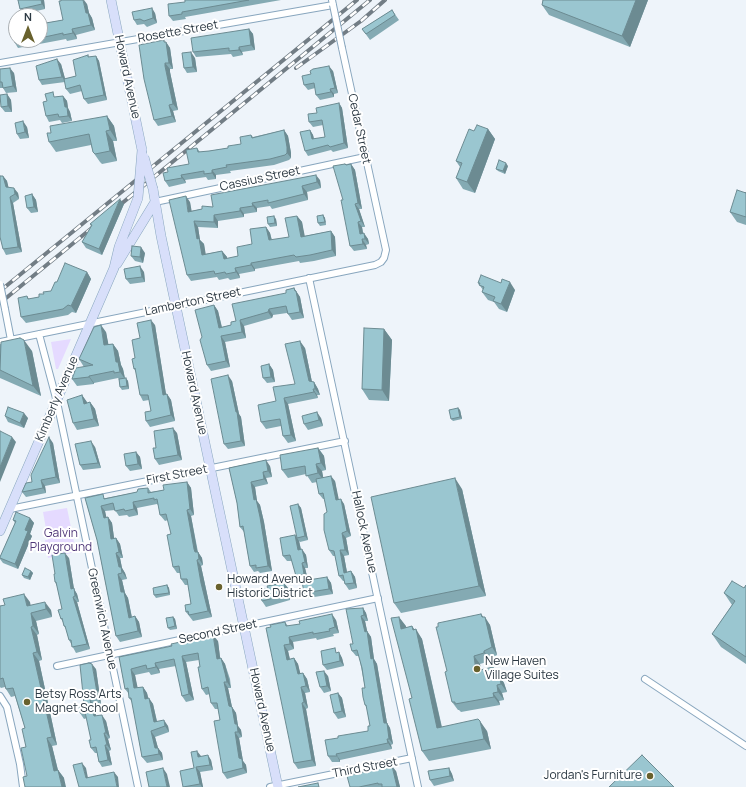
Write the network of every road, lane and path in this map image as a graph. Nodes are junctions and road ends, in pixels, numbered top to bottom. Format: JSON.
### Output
{"nodes":[{"id":1,"x":111,"y":0,"type":"edge"},
{"id":2,"x":332,"y":4,"type":"edge"},
{"id":3,"x":120,"y":42,"type":"junction"},
{"id":4,"x":0,"y":63,"type":"edge"},
{"id":5,"x":142,"y":150,"type":"junction"},
{"id":6,"x":364,"y":157,"type":"junction"},
{"id":7,"x":155,"y":202,"type":"junction"},
{"id":8,"x":384,"y":258,"type":"joint"},
{"id":9,"x":114,"y":268,"type":"junction"},
{"id":10,"x":309,"y":278,"type":"junction"},
{"id":11,"x":0,"y":284,"type":"edge"},
{"id":12,"x":175,"y":306,"type":"junction"},
{"id":13,"x":90,"y":324,"type":"junction"},
{"id":14,"x":39,"y":334,"type":"junction"},
{"id":15,"x":11,"y":340,"type":"junction"},
{"id":16,"x":0,"y":342,"type":"edge"},
{"id":17,"x":57,"y":402,"type":"junction"},
{"id":18,"x":345,"y":441,"type":"junction"},
{"id":19,"x":210,"y":468,"type":"junction"},
{"id":20,"x":76,"y":495,"type":"junction"},
{"id":21,"x":10,"y":508,"type":"junction"},
{"id":22,"x":0,"y":531,"type":"edge"},
{"id":23,"x":378,"y":598,"type":"junction"},
{"id":24,"x":244,"y":627,"type":"junction"},
{"id":25,"x":109,"y":655,"type":"junction"},
{"id":26,"x":57,"y":666,"type":"dead end"},
{"id":27,"x":645,"y":679,"type":"dead end"},
{"id":28,"x":0,"y":696,"type":"edge"},
{"id":29,"x":746,"y":746,"type":"edge"},
{"id":30,"x":412,"y":758,"type":"junction"},
{"id":31,"x":275,"y":786,"type":"edge"},
{"id":32,"x":23,"y":787,"type":"edge"},
{"id":33,"x":138,"y":787,"type":"edge"},
{"id":34,"x":418,"y":787,"type":"edge"}],
"edges":[{"from":1,"to":3,"type":"main road","name":"Howard Avenue"},
{"from":2,"to":3,"type":"street","name":"Rosette Street"},
{"from":2,"to":6,"type":"street","name":"Cedar Street","bridge":true},
{"from":3,"to":4,"type":"street","name":"Rosette Street"},
{"from":3,"to":5,"type":"main road","name":"Howard Avenue"},
{"from":5,"to":7,"type":"main road","name":"Howard Avenue","bridge":true},
{"from":5,"to":9,"type":"main road","bridge":true},
{"from":6,"to":7,"type":"street","name":"Cassius Street"},
{"from":6,"to":8,"type":"street","name":"Cedar Street"},
{"from":7,"to":9,"type":"main road"},
{"from":7,"to":12,"type":"main road","name":"Howard Avenue"},
{"from":8,"to":10,"type":"street","name":"Lamberton Street"},
{"from":9,"to":13,"type":"main road","name":"Kimberly Avenue"},
{"from":10,"to":12,"type":"street","name":"Lamberton Street"},
{"from":10,"to":18,"type":"street","name":"Hallock Avenue"},
{"from":11,"to":15,"type":"street","bridge":true},
{"from":12,"to":13,"type":"street","name":"Lamberton Street"},
{"from":12,"to":19,"type":"main road","name":"Howard Avenue"},
{"from":13,"to":14,"type":"street","name":"Lamberton Street"},
{"from":13,"to":17,"type":"main road","name":"Kimberly Avenue"},
{"from":14,"to":15,"type":"street","name":"Lamberton Street"},
{"from":14,"to":17,"type":"street","name":"Greenwich Avenue"},
{"from":15,"to":16,"type":"street","name":"Lamberton Street"},
{"from":17,"to":20,"type":"street","name":"Greenwich Avenue"},
{"from":17,"to":21,"type":"main road","name":"Kimberly Avenue"},
{"from":18,"to":19,"type":"street","name":"First Street"},
{"from":18,"to":23,"type":"street","name":"Hallock Avenue"},
{"from":19,"to":20,"type":"street","name":"First Street"},
{"from":19,"to":24,"type":"main road","name":"Howard Avenue"},
{"from":20,"to":21,"type":"street","name":"First Street"},
{"from":20,"to":25,"type":"street","name":"Greenwich Avenue"},
{"from":21,"to":22,"type":"main road","name":"Kimberly Avenue"},
{"from":23,"to":24,"type":"street","name":"Second Street"},
{"from":23,"to":30,"type":"street","name":"Hallock Avenue"},
{"from":24,"to":25,"type":"street","name":"Second Street"},
{"from":24,"to":31,"type":"main road","name":"Howard Avenue"},
{"from":25,"to":26,"type":"street","name":"Second Street"},
{"from":25,"to":33,"type":"street","name":"Greenwich Avenue"},
{"from":27,"to":29,"type":"street"},
{"from":28,"to":32,"type":"street"},
{"from":30,"to":31,"type":"street","name":"Third Street"},
{"from":30,"to":34,"type":"street","name":"Hallock Avenue"}]}
